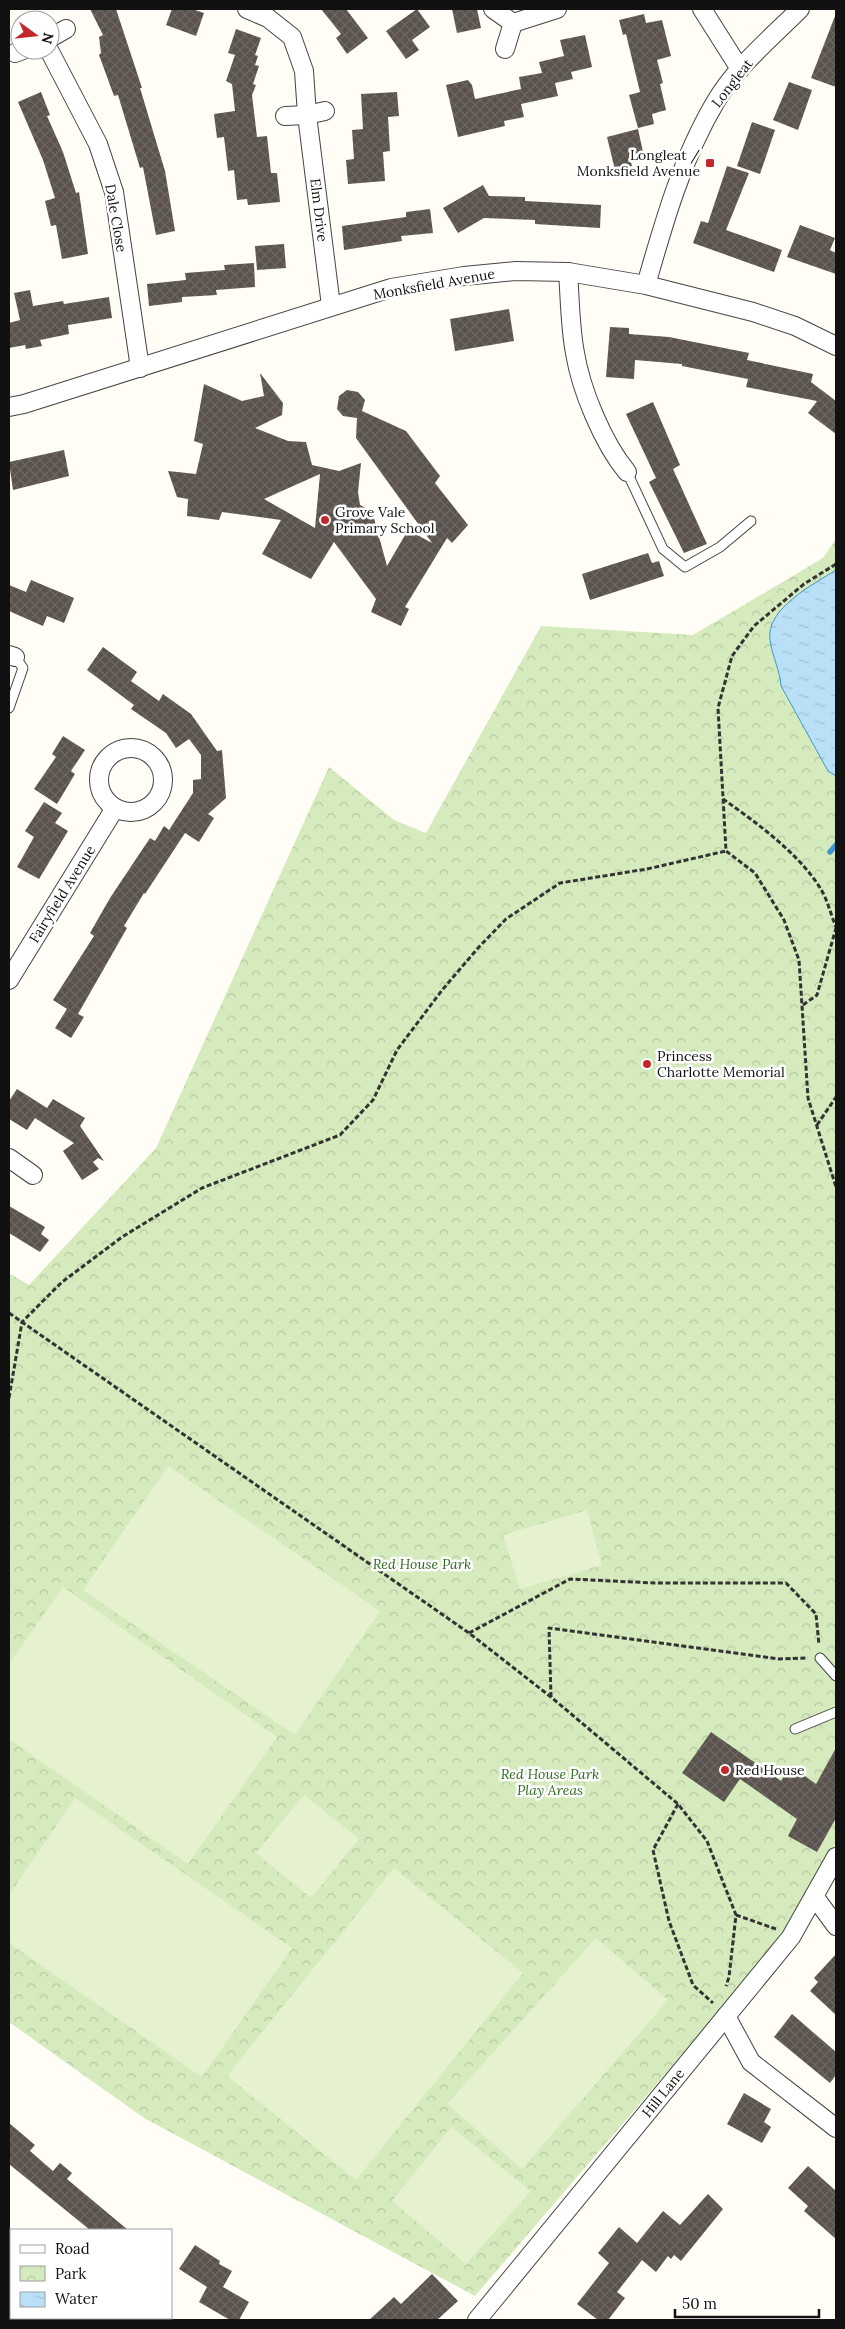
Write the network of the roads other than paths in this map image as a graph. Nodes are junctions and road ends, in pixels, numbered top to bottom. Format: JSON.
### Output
{"nodes":[{"id":1,"x":247,"y":9,"type":"edge"},
{"id":2,"x":493,"y":9,"type":"edge"},
{"id":3,"x":557,"y":9,"type":"edge"},
{"id":4,"x":702,"y":9,"type":"edge"},
{"id":5,"x":800,"y":9,"type":"edge"},
{"id":6,"x":513,"y":23,"type":"junction"},
{"id":7,"x":66,"y":29,"type":"dead end"},
{"id":8,"x":60,"y":32,"type":"edge"},
{"id":9,"x":505,"y":49,"type":"dead end"},
{"id":10,"x":54,"y":60,"type":"edge"},
{"id":11,"x":740,"y":69,"type":"junction"},
{"id":12,"x":325,"y":111,"type":"dead end"},
{"id":13,"x":307,"y":115,"type":"junction"},
{"id":14,"x":285,"y":116,"type":"dead end"},
{"id":15,"x":568,"y":272,"type":"junction"},
{"id":16,"x":646,"y":285,"type":"junction"},
{"id":17,"x":331,"y":306,"type":"junction"},
{"id":18,"x":836,"y":346,"type":"edge"},
{"id":19,"x":140,"y":368,"type":"junction"},
{"id":20,"x":9,"y":407,"type":"edge"},
{"id":21,"x":627,"y":472,"type":"joint"},
{"id":22,"x":751,"y":521,"type":"dead end"},
{"id":23,"x":12,"y":656,"type":"edge"},
{"id":24,"x":9,"y":708,"type":"edge"},
{"id":25,"x":115,"y":808,"type":"dead end"},
{"id":26,"x":9,"y":980,"type":"edge"},
{"id":27,"x":9,"y":1158,"type":"edge"},
{"id":28,"x":33,"y":1174,"type":"dead end"},
{"id":29,"x":820,"y":1658,"type":"road end"},
{"id":30,"x":836,"y":1676,"type":"edge"},
{"id":31,"x":836,"y":1712,"type":"edge"},
{"id":32,"x":795,"y":1729,"type":"dead end"},
{"id":33,"x":836,"y":1857,"type":"edge"},
{"id":34,"x":814,"y":1896,"type":"junction"},
{"id":35,"x":836,"y":1926,"type":"edge"},
{"id":36,"x":722,"y":2011,"type":"junction"},
{"id":37,"x":836,"y":2128,"type":"edge"},
{"id":38,"x":477,"y":2320,"type":"edge"}],
"edges":[{"from":1,"to":13,"type":"street","name":"Elm Drive"},
{"from":2,"to":6,"type":"street"},
{"from":3,"to":6,"type":"street"},
{"from":4,"to":11,"type":"street"},
{"from":5,"to":11,"type":"street","name":"Longleat"},
{"from":6,"to":9,"type":"street"},
{"from":7,"to":8,"type":"street"},
{"from":10,"to":19,"type":"street","name":"Dale Close"},
{"from":11,"to":16,"type":"street","name":"Longleat"},
{"from":12,"to":13,"type":"street"},
{"from":13,"to":14,"type":"street"},
{"from":13,"to":17,"type":"street","name":"Elm Drive"},
{"from":15,"to":16,"type":"street","name":"Monksfield Avenue"},
{"from":15,"to":17,"type":"street","name":"Monksfield Avenue"},
{"from":15,"to":21,"type":"street"},
{"from":16,"to":18,"type":"street","name":"Monksfield Avenue"},
{"from":17,"to":19,"type":"street","name":"Monksfield Avenue"},
{"from":19,"to":20,"type":"street","name":"Monksfield Avenue"},
{"from":21,"to":22,"type":"lane"},
{"from":23,"to":24,"type":"lane"},
{"from":25,"to":26,"type":"street","name":"Fairyfield Avenue"},
{"from":27,"to":28,"type":"street"},
{"from":29,"to":30,"type":"lane"},
{"from":31,"to":32,"type":"lane"},
{"from":33,"to":34,"type":"street","name":"Hill Lane"},
{"from":34,"to":35,"type":"street"},
{"from":34,"to":36,"type":"street","name":"Hill Lane"},
{"from":36,"to":37,"type":"street"},
{"from":36,"to":38,"type":"street","name":"Hill Lane"}]}
